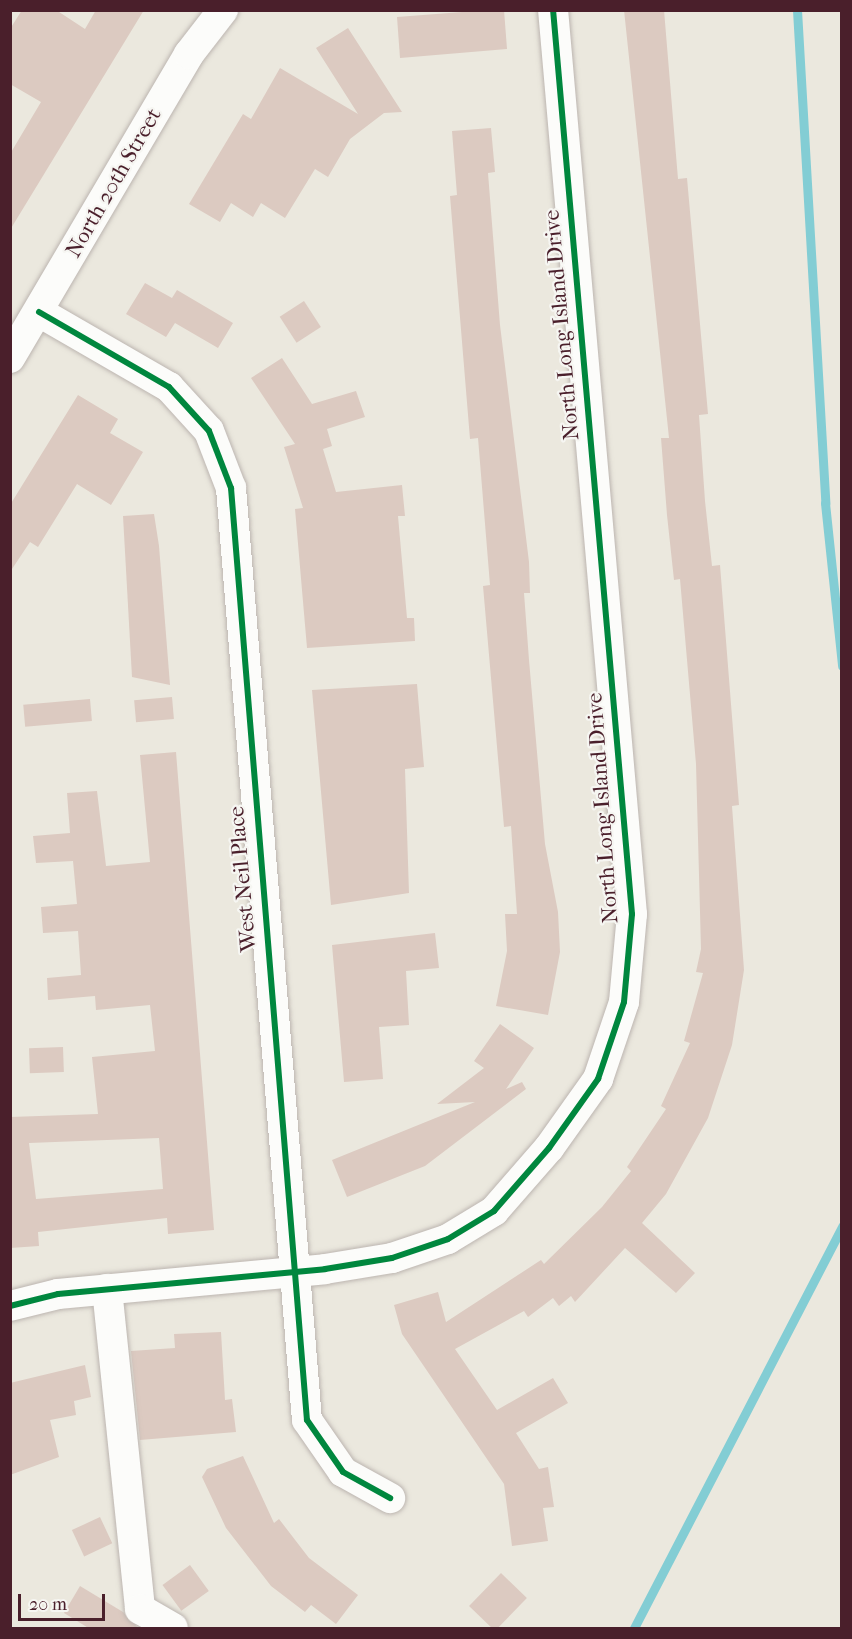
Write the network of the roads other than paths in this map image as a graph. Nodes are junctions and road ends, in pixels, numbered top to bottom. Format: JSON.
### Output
{"nodes":[{"id":1,"x":223,"y":10,"type":"edge"},
{"id":2,"x":552,"y":10,"type":"edge"},
{"id":3,"x":39,"y":312,"type":"junction"},
{"id":4,"x":10,"y":358,"type":"edge"},
{"id":5,"x":293,"y":1274,"type":"junction"},
{"id":6,"x":108,"y":1289,"type":"junction"},
{"id":7,"x":10,"y":1306,"type":"edge"},
{"id":8,"x":390,"y":1498,"type":"dead end"},
{"id":9,"x":172,"y":1629,"type":"edge"}],
"edges":[{"from":1,"to":3,"type":"street","name":"North 20th Street"},
{"from":2,"to":5,"type":"street","name":"North Long Island Drive"},
{"from":3,"to":4,"type":"street","name":"North 20th Street"},
{"from":3,"to":5,"type":"street","name":"West Neil Place"},
{"from":5,"to":6,"type":"street","name":"North Long Island Drive"},
{"from":5,"to":8,"type":"street","name":"West Neil Place"},
{"from":6,"to":7,"type":"street","name":"North Long Island Drive"},
{"from":6,"to":9,"type":"street"}]}
